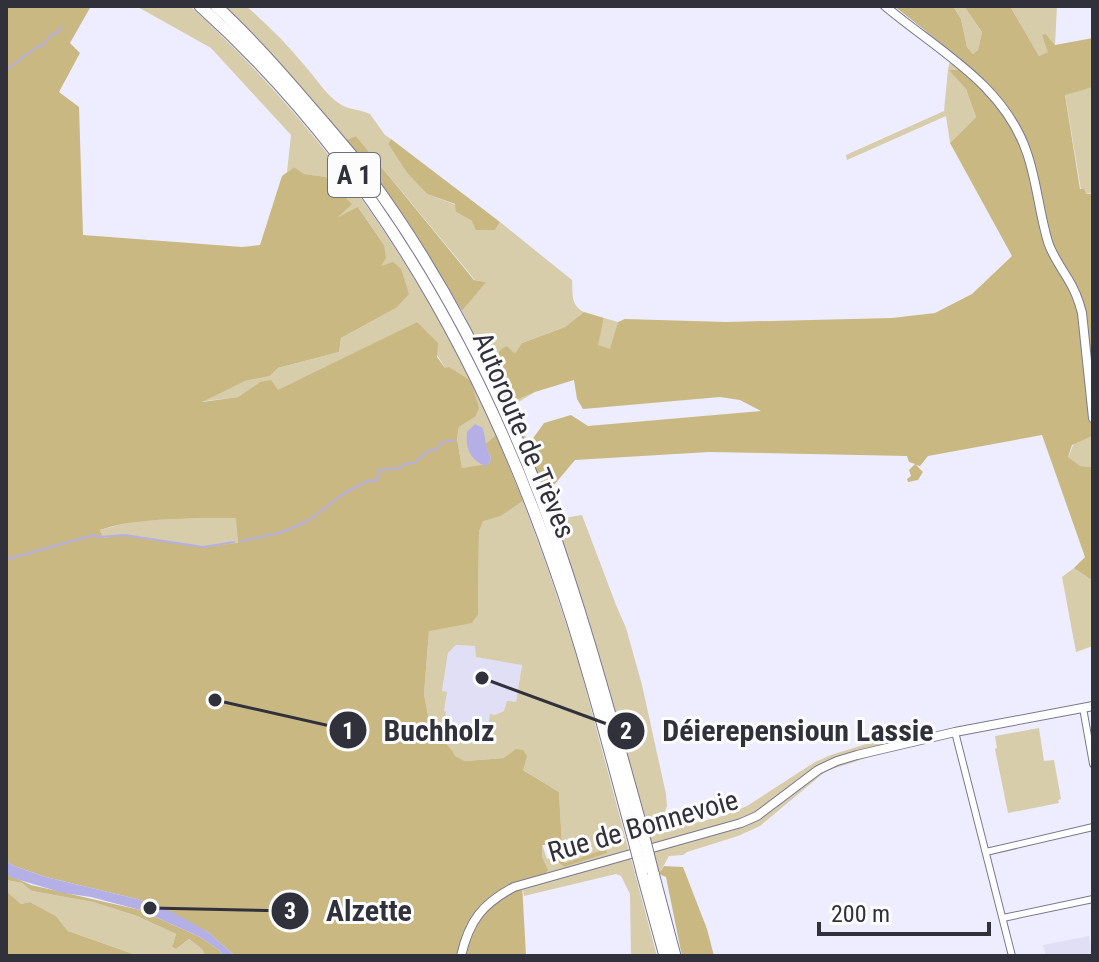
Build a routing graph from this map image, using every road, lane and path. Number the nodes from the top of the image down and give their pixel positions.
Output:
1 (200, 6) edge
2 (216, 6) edge
3 (885, 6) edge
4 (478, 367) junction
5 (1093, 418) edge
6 (1088, 707) edge
7 (955, 732) junction
8 (1093, 764) edge
9 (1093, 827) edge
10 (986, 852) junction
11 (648, 872) junction
12 (1093, 899) edge
13 (1003, 918) junction
14 (461, 956) edge
15 (665, 956) edge
16 (675, 956) edge
17 (1012, 956) edge

1 - 4 highway, Autoroute de Trèves / A 1
2 - 4 highway, Autoroute de Trèves / A 1
3 - 5 main road
4 - 11 highway, Autoroute de Trèves / A 1, bridge
6 - 7 main road, Rue de Bonnevoie
6 - 8 street
7 - 10 street
7 - 14 main road, Rue de Bonnevoie
9 - 10 street
10 - 13 street
11 - 15 highway, Autoroute de Trèves / A 1
11 - 16 highway, Autoroute de Trèves / A 1
12 - 13 street
13 - 17 street

